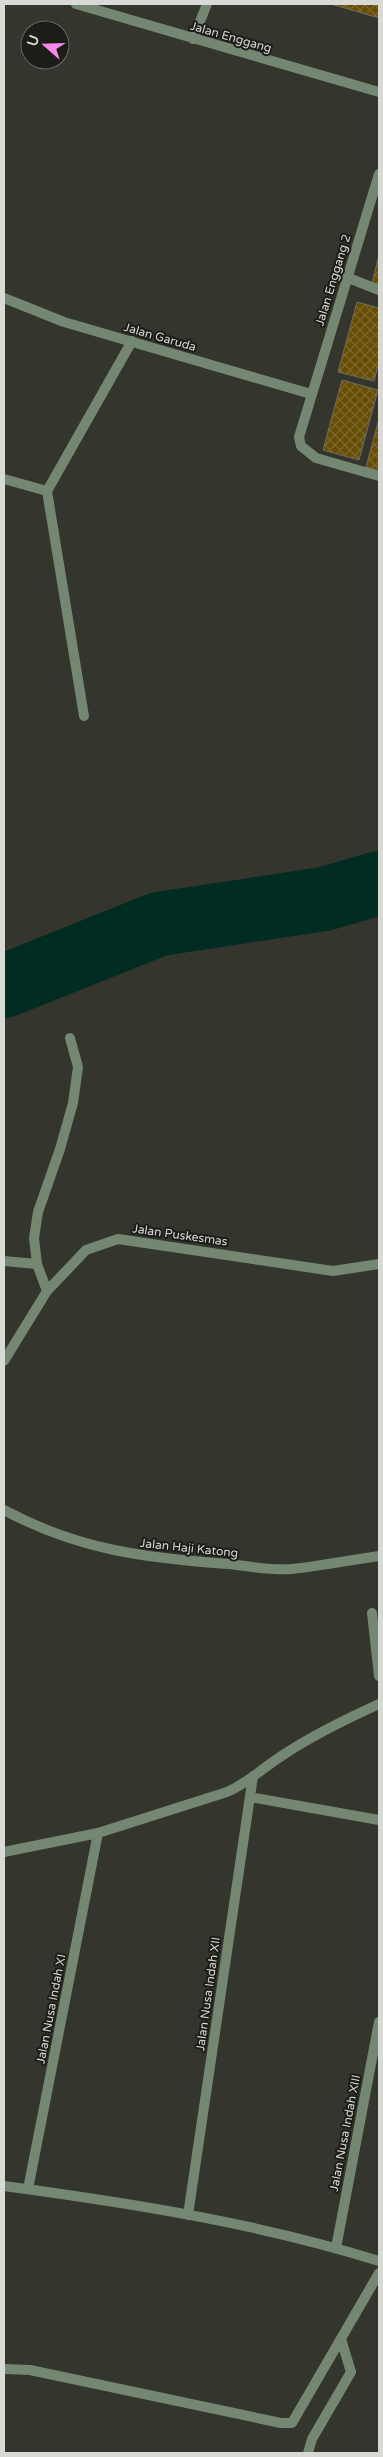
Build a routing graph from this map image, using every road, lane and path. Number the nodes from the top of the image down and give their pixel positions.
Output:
1 (76, 4) edge
2 (207, 4) edge
3 (193, 39) junction
4 (379, 92) edge
5 (379, 174) edge
6 (346, 277) junction
7 (379, 290) edge
8 (4, 298) edge
9 (132, 342) junction
10 (311, 394) junction
11 (379, 476) edge
12 (4, 479) edge
13 (47, 491) junction
14 (84, 716) dead end
15 (70, 1038) dead end
16 (4, 1261) edge
17 (37, 1264) junction
18 (379, 1264) edge
19 (47, 1291) junction
20 (4, 1361) edge
21 (4, 1510) edge
22 (379, 1556) edge
23 (372, 1613) dead end
24 (379, 1676) edge
25 (379, 1704) edge
26 (254, 1776) junction
27 (250, 1797) junction
28 (379, 1820) edge
29 (98, 1834) junction
30 (4, 1852) edge
31 (379, 2022) edge
32 (4, 2186) edge
33 (28, 2189) junction
34 (188, 2215) junction
35 (336, 2248) junction
36 (379, 2261) edge
37 (379, 2273) edge
38 (341, 2339) junction
39 (4, 2368) edge
40 (308, 2453) edge

1 - 3 street, Jalan Enggang
2 - 3 street
3 - 4 street, Jalan Enggang
5 - 6 street, Jalan Enggang 2
6 - 7 street
6 - 10 street, Jalan Enggang 2
8 - 9 street, Jalan Garuda
9 - 10 street, Jalan Garuda
9 - 13 street
10 - 11 street, Jalan Enggang 2
12 - 13 street
13 - 14 street
15 - 17 street
16 - 17 street
17 - 19 street
18 - 19 street, Jalan Puskesmas
19 - 20 street, Jalan Puskesmas
21 - 22 street, Jalan Haji Katong
23 - 24 street
25 - 26 street
26 - 27 street, Jalan Nusa Indah XII
26 - 29 street
27 - 28 street
27 - 34 street, Jalan Nusa Indah XII
29 - 30 street
29 - 33 street, Jalan Nusa Indah XI
31 - 35 street, Jalan Nusa Indah XIII
32 - 33 street
33 - 34 street
34 - 35 street
35 - 36 street
37 - 38 street
38 - 39 street
38 - 40 street

